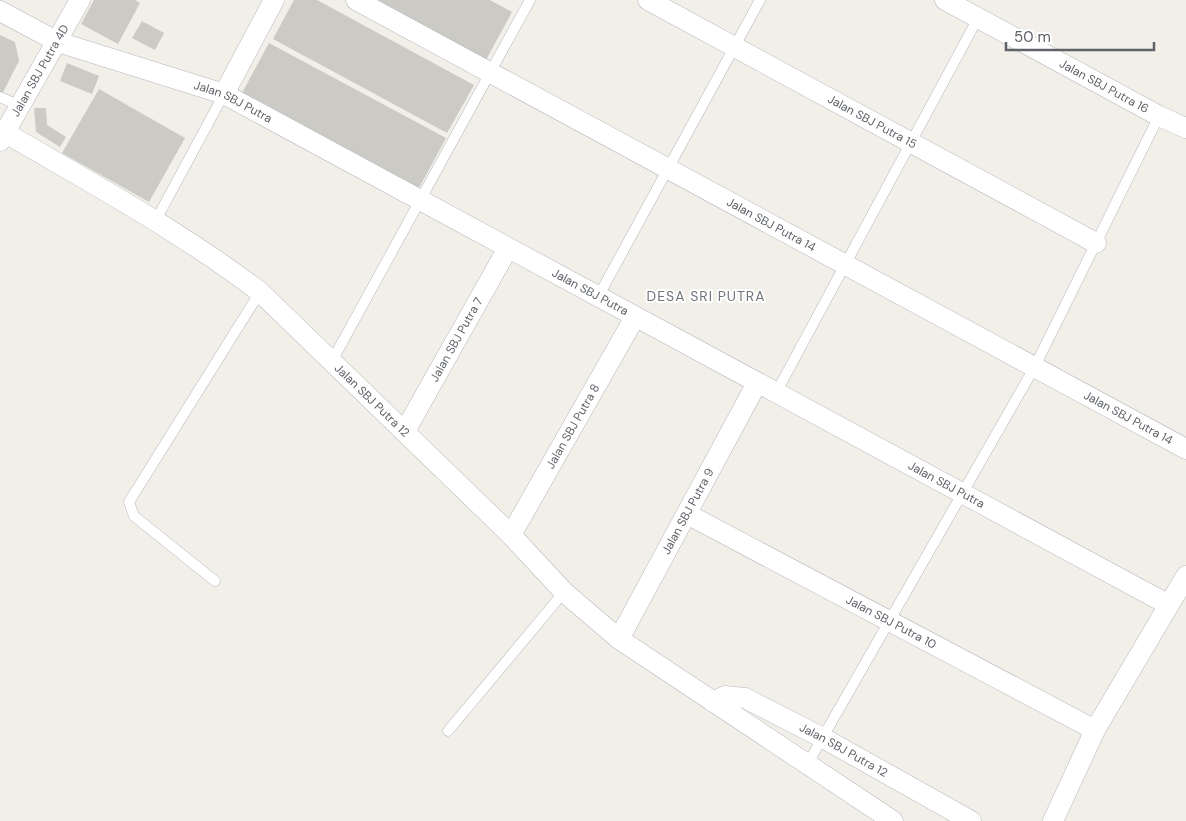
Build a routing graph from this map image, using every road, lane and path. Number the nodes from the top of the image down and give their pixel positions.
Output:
1 (80, 0) edge
2 (274, 0) edge
3 (356, 0) edge
4 (530, 0) edge
5 (648, 0) edge
6 (760, 0) edge
7 (946, 0) edge
8 (0, 11) edge
9 (978, 18) junction
10 (58, 42) junction
11 (735, 47) junction
12 (490, 73) junction
13 (224, 94) junction
14 (0, 98) edge
15 (20, 106) junction
16 (1159, 116) junction
17 (1186, 128) edge
18 (2, 137) edge
19 (911, 143) junction
20 (668, 169) junction
21 (420, 200) junction
22 (156, 220) junction
23 (1096, 243) junction
24 (508, 248) junction
25 (845, 266) junction
26 (260, 292) junction
27 (598, 297) junction
28 (635, 317) junction
29 (332, 361) junction
30 (1034, 368) junction
31 (757, 383) junction
32 (776, 393) junction
33 (404, 431) junction
34 (1186, 449) edge
35 (962, 494) junction
36 (687, 514) junction
37 (511, 535) junction
38 (1186, 576) edge
39 (215, 581) dead end
40 (564, 592) junction
41 (1169, 605) junction
42 (890, 621) junction
43 (618, 640) junction
44 (713, 702) junction
45 (1095, 730) junction
46 (448, 731) dead end
47 (823, 738) junction
48 (808, 766) junction
49 (893, 821) edge
50 (971, 821) edge
51 (1053, 821) edge

1 - 10 street, Jalan SBJ Putra 4D
2 - 13 street
3 - 12 street, Jalan SBJ Putra 14
4 - 12 lane
5 - 11 street, Jalan SBJ Putra 15
6 - 11 lane
7 - 9 street, Jalan SBJ Putra 16
8 - 10 street, Jalan SBJ Putra
9 - 16 street, Jalan SBJ Putra 16
9 - 19 lane
10 - 13 street, Jalan SBJ Putra
10 - 15 street, Jalan SBJ Putra 4D
11 - 19 street, Jalan SBJ Putra 15
11 - 20 lane
12 - 20 street, Jalan SBJ Putra 14
12 - 21 lane
13 - 21 street, Jalan SBJ Putra
13 - 22 lane
14 - 15 lane
15 - 18 street, Jalan SBJ Putra 4D
16 - 17 street, Jalan SBJ Putra 16
16 - 23 lane
18 - 22 street, Jalan SBJ Putra 12
19 - 23 street, Jalan SBJ Putra 15
19 - 25 lane
20 - 25 street, Jalan SBJ Putra 14
20 - 27 lane
21 - 24 street, Jalan SBJ Putra
21 - 29 lane
22 - 26 street, Jalan SBJ Putra 12
23 - 30 lane
24 - 27 street, Jalan SBJ Putra
24 - 33 street, Jalan SBJ Putra 7
25 - 30 street, Jalan SBJ Putra 14
25 - 32 lane
26 - 29 street, Jalan SBJ Putra 12
26 - 39 lane
27 - 28 street, Jalan SBJ Putra
28 - 31 street, Jalan SBJ Putra
28 - 37 street, Jalan SBJ Putra 8
29 - 33 street, Jalan SBJ Putra 12
30 - 34 street, Jalan SBJ Putra 14
30 - 35 lane
31 - 32 street, Jalan SBJ Putra
31 - 36 street, Jalan SBJ Putra 9
32 - 35 street, Jalan SBJ Putra
33 - 37 street, Jalan SBJ Putra 12
35 - 41 street, Jalan SBJ Putra
35 - 42 lane
36 - 42 street, Jalan SBJ Putra 10
36 - 43 street, Jalan SBJ Putra 9
37 - 40 street, Jalan SBJ Putra 12
38 - 41 street
40 - 43 street, Jalan SBJ Putra 12
40 - 46 lane
41 - 45 street
42 - 45 street, Jalan SBJ Putra 10
42 - 47 lane
43 - 44 street, Jalan SBJ Putra 12
44 - 47 street, Jalan SBJ Putra 12
44 - 48 street, Jalan SBJ Putra 12
45 - 51 street
47 - 48 lane
47 - 50 street, Jalan SBJ Putra 12
48 - 49 street, Jalan SBJ Putra 12

